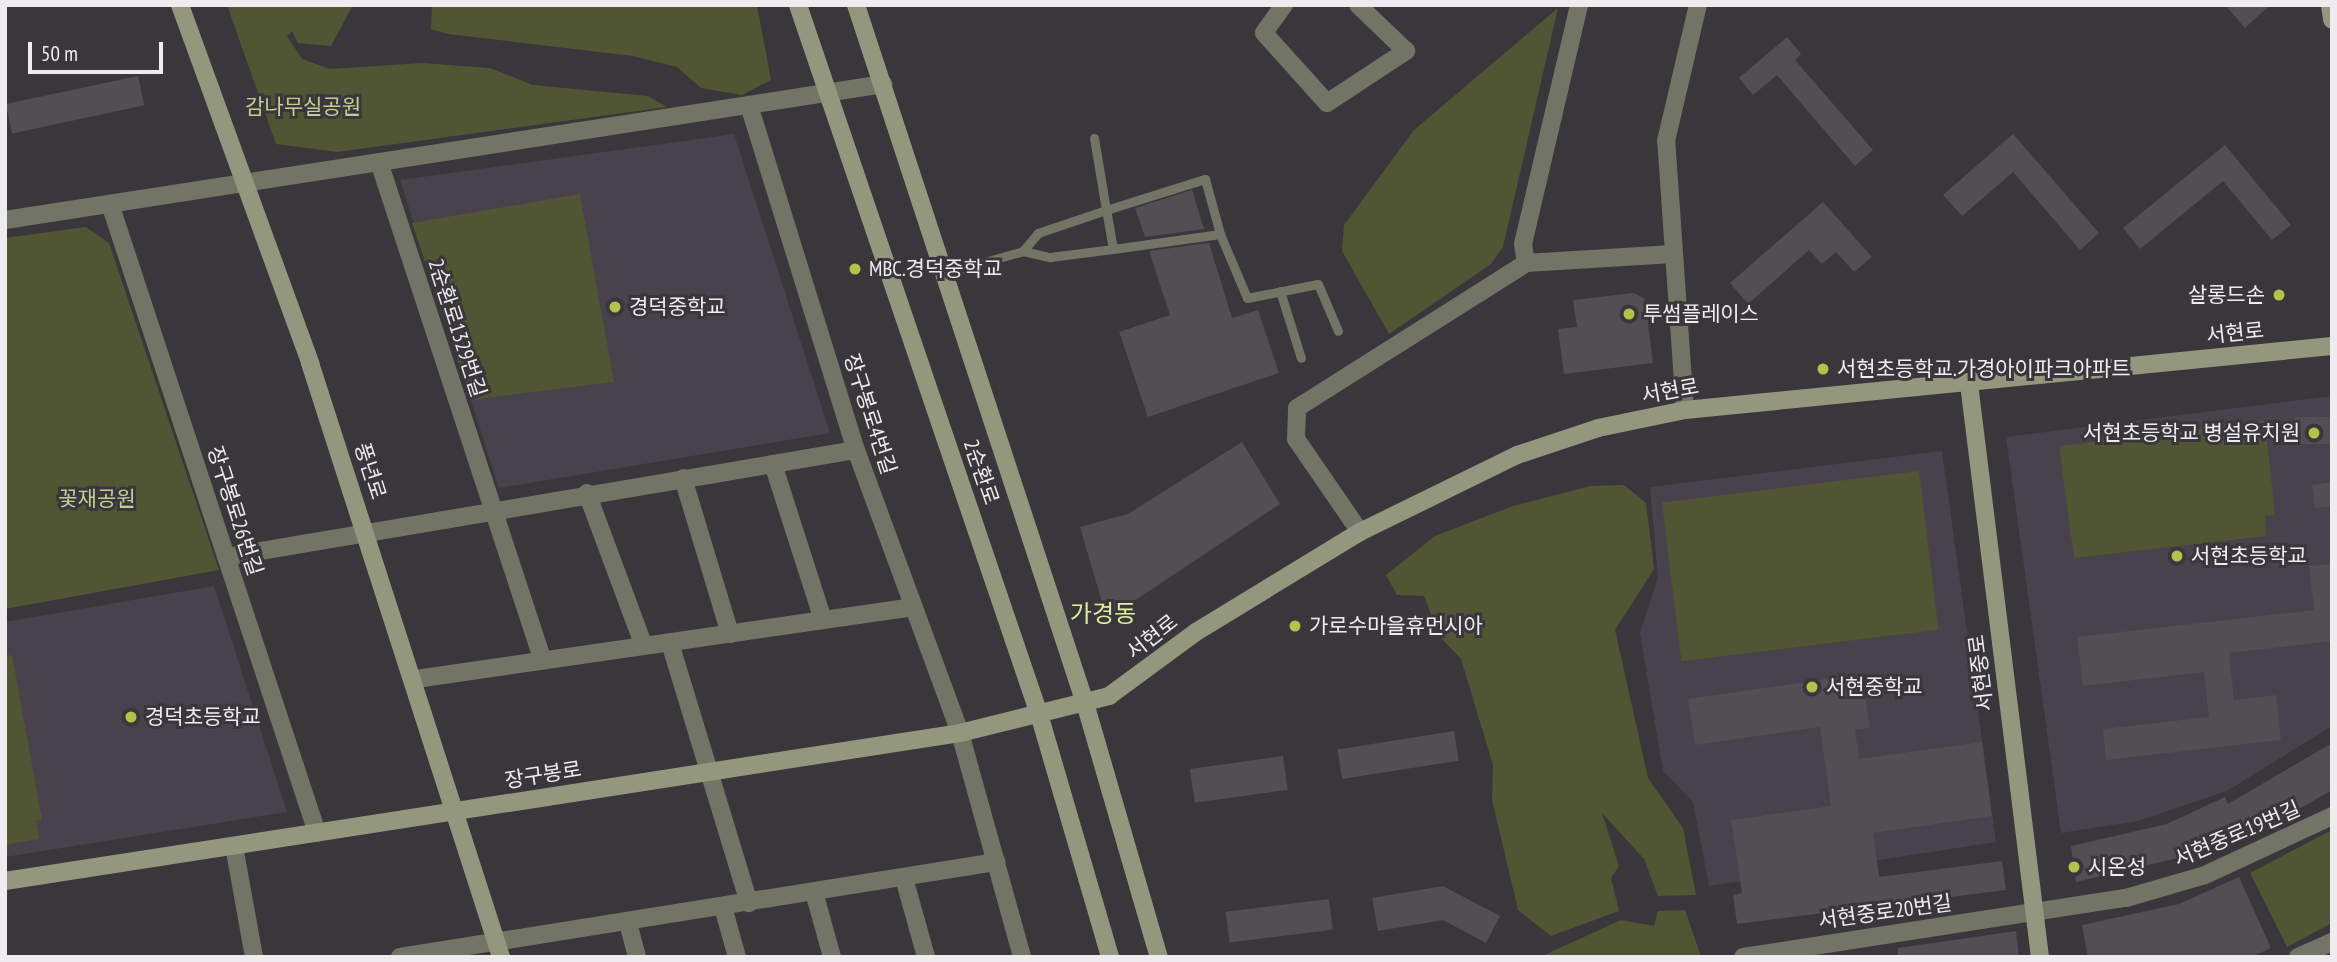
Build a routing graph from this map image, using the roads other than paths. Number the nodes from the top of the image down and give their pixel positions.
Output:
1 (180, 5) edge
2 (798, 5) edge
3 (856, 5) edge
4 (1284, 5) edge
5 (1358, 5) edge
6 (1579, 5) edge
7 (1698, 5) edge
8 (2330, 5) edge
9 (2332, 20) edge
10 (884, 84) junction
11 (828, 93) junction
12 (749, 105) junction
13 (1094, 138) dead end
14 (379, 162) junction
15 (247, 182) junction
16 (110, 204) junction
17 (1106, 210) junction
18 (5, 220) edge
19 (1220, 234) junction
20 (1113, 249) junction
21 (1023, 251) junction
22 (1673, 254) junction
23 (1525, 263) junction
24 (946, 273) junction
25 (1280, 291) junction
26 (1338, 331) dead end
27 (2332, 346) edge
28 (1301, 358) dead end
29 (1969, 384) junction
30 (1685, 410) junction
31 (856, 450) junction
32 (773, 464) junction
33 (684, 478) junction
34 (587, 493) junction
35 (492, 508) junction
36 (365, 529) junction
37 (1360, 532) junction
38 (226, 557) junction
39 (914, 607) junction
40 (823, 620) junction
41 (730, 634) junction
42 (670, 643) junction
43 (645, 646) junction
44 (543, 661) junction
45 (416, 679) junction
46 (1085, 702) junction
47 (1039, 714) junction
48 (960, 733) junction
49 (713, 771) junction
50 (458, 811) junction
51 (2332, 816) edge
52 (317, 833) junction
53 (234, 846) junction
54 (996, 862) junction
55 (904, 877) junction
56 (5, 881) edge
57 (814, 892) junction
58 (749, 903) junction
59 (723, 907) junction
60 (2034, 914) junction
61 (628, 923) junction
62 (2332, 942) edge
63 (499, 949) edge
64 (1022, 954) edge
65 (254, 957) edge
66 (400, 957) edge
67 (637, 957) edge
68 (737, 957) edge
69 (832, 957) edge
70 (926, 957) edge
71 (1110, 957) edge
72 (1158, 957) edge
73 (1743, 957) edge
74 (2040, 957) edge
75 (2298, 957) edge

1 - 15 street, 풍년로
2 - 11 street, 2순환로
3 - 10 street, 2순환로
4 - 5 street
6 - 23 street
7 - 22 street
8 - 9 street
10 - 11 street
10 - 24 street, 2순환로
11 - 12 street
11 - 47 street, 2순환로
12 - 14 street
12 - 31 street, 장구봉로4번길
13 - 17 lane
14 - 15 street
14 - 35 street, 2순환로1329번길
15 - 16 street
15 - 36 street, 풍년로
16 - 18 street
16 - 38 street, 장구봉로26번길
17 - 19 lane
17 - 20 lane
17 - 21 lane
19 - 20 lane
19 - 25 lane
20 - 21 lane
21 - 24 lane
22 - 23 street
22 - 30 street
23 - 37 street
24 - 46 street, 2순환로
25 - 26 lane
25 - 28 lane
27 - 29 street, 서현로
29 - 30 street, 서현로
29 - 60 street, 서현중로
30 - 37 street, 서현로
31 - 32 street
31 - 39 street, 장구봉로4번길
32 - 33 street
32 - 40 street
33 - 34 street
33 - 41 street
34 - 35 street
34 - 43 street
35 - 36 street
35 - 44 street, 2순환로1329번길
36 - 38 street
36 - 45 street, 풍년로
37 - 46 street, 서현로
38 - 52 street, 장구봉로26번길
39 - 40 street
39 - 48 street, 장구봉로4번길
40 - 41 street
41 - 42 street
42 - 43 street
42 - 49 street
43 - 44 street
44 - 45 street
45 - 50 street, 풍년로
46 - 47 street, 장구봉로
46 - 72 street, 2순환로
47 - 48 street, 장구봉로
47 - 71 street, 2순환로
48 - 49 street, 장구봉로
48 - 54 street, 장구봉로4번길
49 - 50 street, 장구봉로
49 - 58 street
50 - 52 street, 장구봉로
50 - 63 street, 풍년로
51 - 60 street, 서현중로19번길
52 - 53 street, 장구봉로
53 - 56 street, 장구봉로
53 - 65 street
54 - 55 street
54 - 64 street, 장구봉로4번길
55 - 57 street
55 - 70 street
57 - 58 street
57 - 69 street
58 - 59 street
59 - 61 street
59 - 68 street
60 - 73 street, 서현중로20번길
60 - 74 street, 서현중로
61 - 63 street
61 - 67 street
62 - 75 street
63 - 66 street

